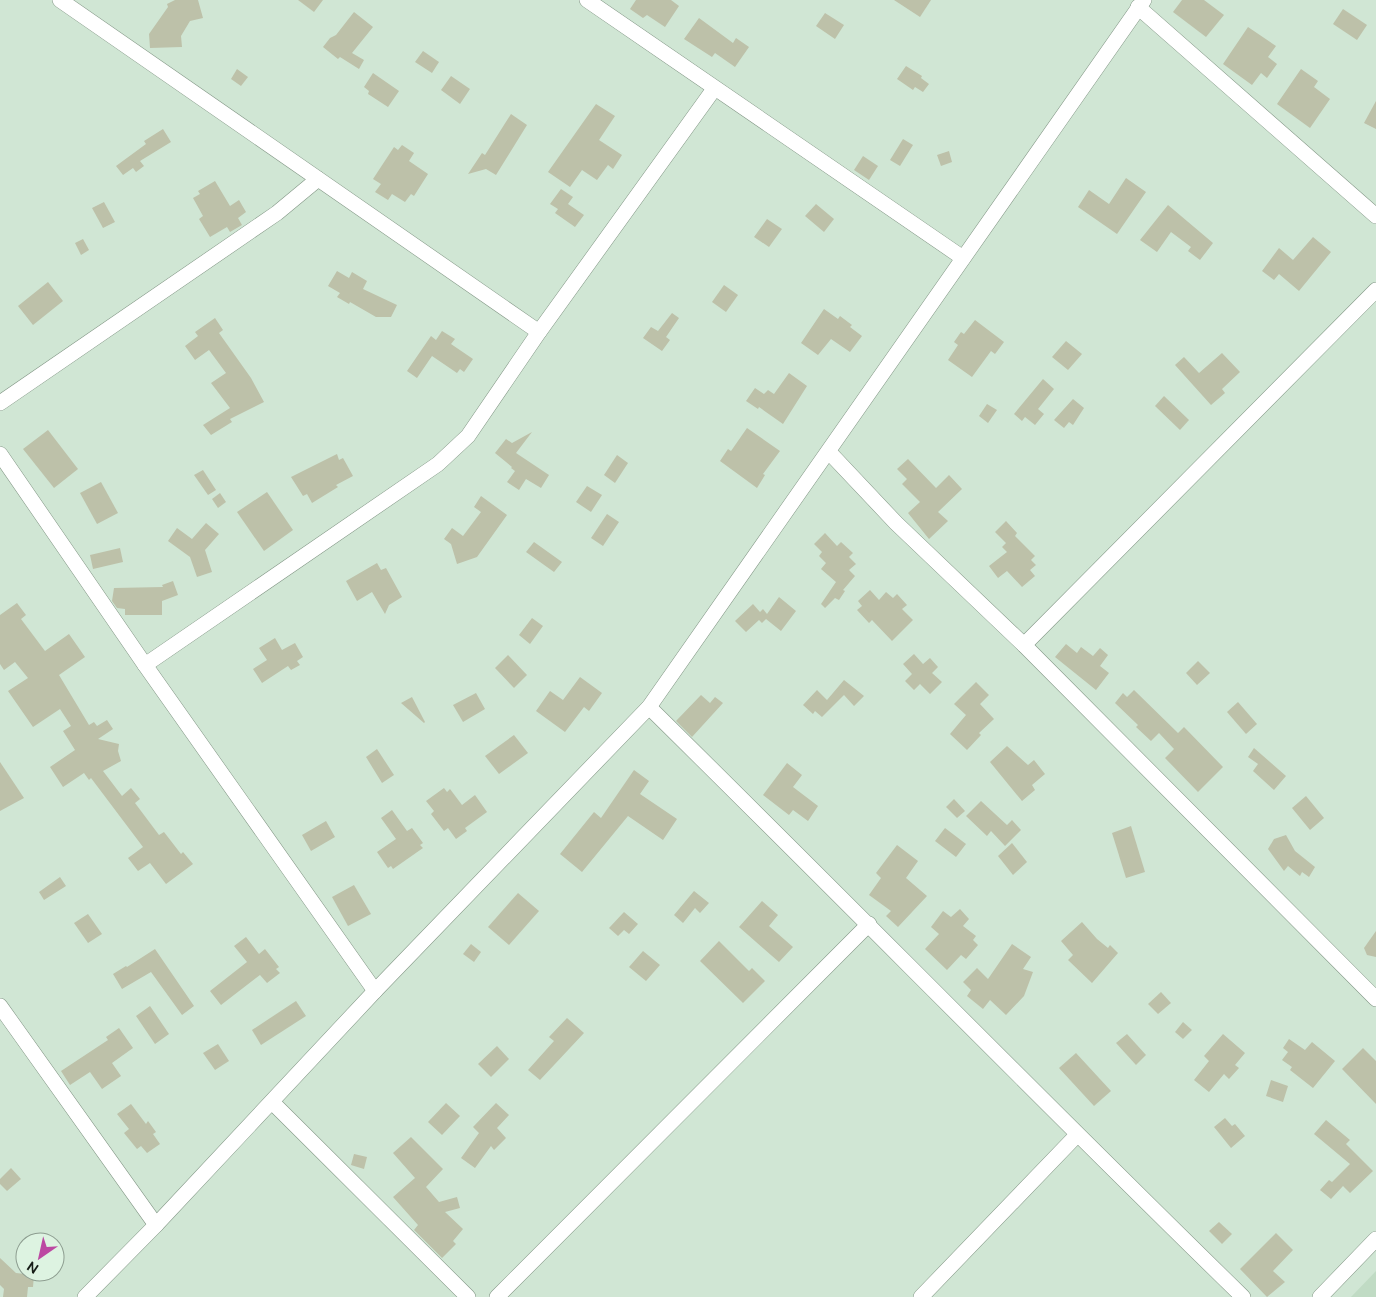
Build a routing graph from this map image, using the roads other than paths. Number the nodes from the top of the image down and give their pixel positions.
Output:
1 (60, 0) edge
2 (587, 0) edge
3 (1141, 4) edge
4 (714, 88) junction
5 (318, 179) junction
6 (1376, 216) edge
7 (963, 258) junction
8 (1376, 290) edge
9 (539, 332) junction
10 (0, 403) edge
11 (829, 452) junction
12 (0, 454) edge
13 (1024, 645) junction
14 (145, 665) junction
15 (649, 707) junction
16 (869, 924) junction
17 (375, 990) junction
18 (1376, 999) edge
19 (0, 1006) edge
20 (272, 1102) junction
21 (1076, 1136) junction
22 (156, 1225) junction
23 (1376, 1239) edge
24 (85, 1297) edge
25 (468, 1297) edge
26 (497, 1297) edge
27 (920, 1297) edge
28 (1243, 1297) edge
29 (1320, 1297) edge

1 - 5 street
2 - 4 street
3 - 6 street
3 - 7 street
4 - 7 street
4 - 9 street
5 - 9 street
5 - 10 street
7 - 11 street
8 - 13 street
9 - 14 street
11 - 13 street
11 - 15 street
12 - 14 street
13 - 18 street
14 - 17 street
15 - 16 street
15 - 17 street
16 - 21 street
16 - 26 street
17 - 20 street
19 - 22 street
20 - 22 street
20 - 25 street
21 - 27 street
21 - 28 street
22 - 24 street
23 - 29 street

